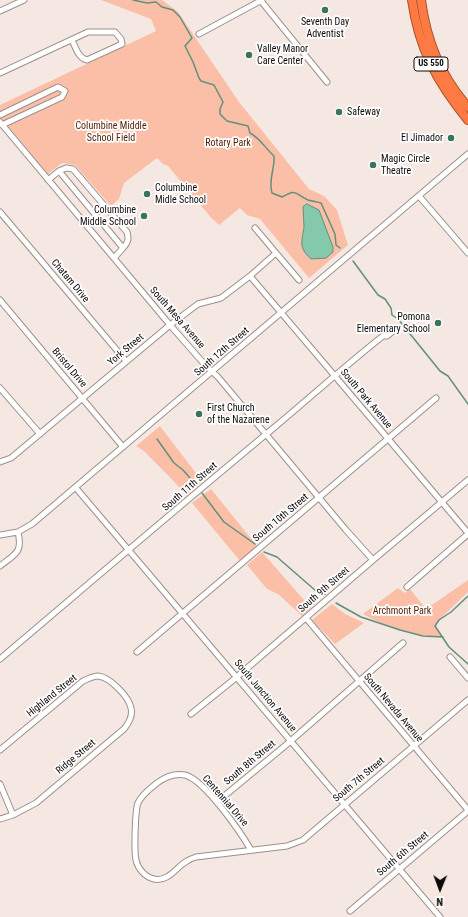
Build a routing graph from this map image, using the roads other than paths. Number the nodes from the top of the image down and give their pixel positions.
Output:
1 (24, 0) edge
2 (261, 0) edge
3 (412, 0) edge
4 (421, 0) edge
5 (0, 11) edge
6 (199, 34) dead end
7 (72, 40) junction
8 (0, 73) edge
9 (327, 82) dead end
10 (468, 107) edge
11 (0, 115) edge
12 (468, 120) edge
13 (1, 124) edge
14 (468, 154) edge
15 (59, 171) junction
16 (48, 180) junction
17 (419, 196) junction
18 (0, 212) edge
19 (255, 228) dead end
20 (123, 248) junction
21 (276, 253) junction
22 (468, 253) edge
23 (114, 258) junction
24 (250, 276) junction
25 (299, 280) dead end
26 (0, 300) edge
27 (281, 312) junction
28 (170, 325) junction
29 (393, 331) dead end
30 (126, 361) junction
31 (212, 371) junction
32 (335, 376) junction
33 (0, 388) edge
34 (82, 398) junction
35 (436, 398) dead end
36 (40, 434) junction
37 (266, 434) junction
38 (388, 439) junction
39 (123, 447) junction
40 (0, 462) edge
41 (468, 480) edge
42 (76, 488) junction
43 (319, 498) junction
44 (442, 502) junction
45 (18, 532) junction
46 (468, 534) edge
47 (0, 535) edge
48 (129, 550) junction
49 (372, 560) junction
50 (0, 566) edge
51 (407, 587) dead end
52 (183, 613) junction
53 (306, 618) junction
54 (403, 643) dead end
55 (137, 652) dead end
56 (450, 657) dead end
57 (0, 659) edge
58 (237, 678) junction
59 (468, 678) edge
60 (359, 682) junction
61 (119, 690) joint
62 (468, 700) edge
63 (191, 714) dead end
64 (290, 741) junction
65 (413, 745) junction
66 (0, 750) edge
67 (0, 784) edge
68 (216, 802) junction
69 (344, 804) junction
70 (468, 810) edge
71 (13, 815) junction
72 (0, 819) edge
73 (251, 850) junction
74 (399, 869) junction
75 (350, 912) dead end
76 (440, 917) edge

1 - 5 street
2 - 6 street
2 - 9 street
3 - 12 highway, US 550
4 - 10 highway, US 550
7 - 7 street
7 - 8 street
11 - 13 street
13 - 16 street, South Mesa Avenue
14 - 17 street, South 12th Street
15 - 16 street
15 - 20 street
15 - 20 street
16 - 23 street, South Mesa Avenue
17 - 22 street
17 - 27 street, South 12th Street
18 - 30 street, Chatam Drive
19 - 21 street
20 - 23 street
21 - 24 street, York Street
21 - 25 street
23 - 28 street, South Mesa Avenue
24 - 27 street, South Park Avenue
24 - 28 street, York Street
26 - 34 street, Bristol Drive
27 - 31 street, South 12th Street
27 - 32 street, South Park Avenue
28 - 30 street, York Street
28 - 31 street, South Mesa Avenue
29 - 32 street, South 11th Street
30 - 34 street, York Street
31 - 37 street, South Mesa Avenue
31 - 39 street, South 12th Street
32 - 37 street, South 11th Street
32 - 38 street, South Park Avenue
33 - 36 street
34 - 36 street, York Street
34 - 39 street, Bristol Drive
35 - 38 street, South 10th Street
36 - 40 street, York Street
37 - 43 street, South Mesa Avenue
37 - 48 street, South 11th Street
38 - 43 street, South 10th Street
38 - 44 street, South Park Avenue
39 - 42 street, South 12th Street
41 - 44 street, South 9th Street
42 - 45 street, South 12th Street
42 - 48 street, South Junction Avenue
43 - 49 street, South Mesa Avenue
43 - 52 street, South 10th Street
44 - 46 street, South Park Avenue
44 - 49 street, South 9th Street
45 - 47 street
45 - 50 street
46 - 51 street
48 - 52 street, South Junction Avenue
48 - 57 street, South 11th Street
49 - 53 street, South 9th Street
52 - 55 street, South 10th Street
52 - 58 street, South Junction Avenue
53 - 58 street, South 9th Street
53 - 60 street, South Nevada Avenue
54 - 60 street, South 8th Street
56 - 59 street
58 - 63 street, South 9th Street
58 - 64 street, South Junction Avenue
60 - 64 street, South 8th Street
60 - 65 street, South Nevada Avenue
61 - 66 street, Highland Street
61 - 71 street, Ridge Street
62 - 65 street, South 7th Street
64 - 68 street, South 8th Street
64 - 69 street, South Junction Avenue
65 - 69 street, South 7th Street
65 - 70 street, South Nevada Avenue
67 - 71 street
68 - 73 street, Centennial Drive
68 - 73 street, Centennial Drive
69 - 73 street, South 7th Street
69 - 74 street, South Junction Avenue
70 - 74 street, South 6th Street
71 - 72 street, Ridge Street
74 - 75 street, South 6th Street
74 - 76 street, South Junction Avenue

